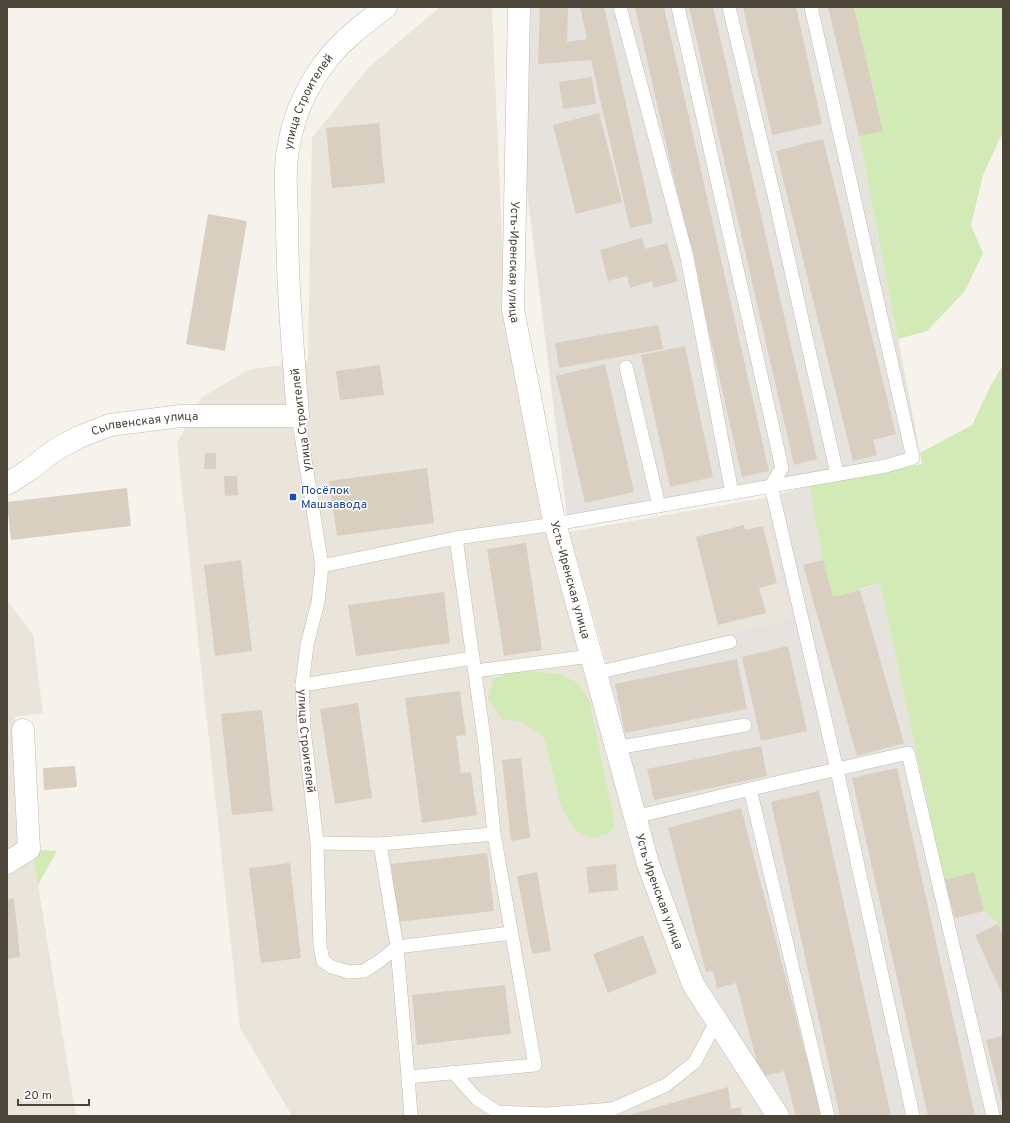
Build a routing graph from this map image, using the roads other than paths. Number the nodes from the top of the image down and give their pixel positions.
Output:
1 (386, 7) edge
2 (519, 7) edge
3 (620, 7) edge
4 (678, 7) edge
5 (729, 7) edge
6 (811, 7) edge
7 (626, 367) dead end
8 (298, 416) junction
9 (837, 474) junction
10 (7, 484) edge
11 (770, 486) junction
12 (732, 493) junction
13 (659, 506) junction
14 (555, 524) junction
15 (456, 538) junction
16 (322, 566) junction
17 (730, 642) dead end
18 (474, 664) junction
19 (593, 664) junction
20 (302, 685) junction
21 (745, 725) dead end
22 (23, 730) dead end
23 (616, 748) junction
24 (837, 770) junction
25 (750, 789) junction
26 (635, 817) junction
27 (494, 834) junction
28 (317, 842) junction
29 (380, 844) junction
30 (7, 863) edge
31 (511, 933) junction
32 (397, 947) junction
33 (717, 1020) junction
34 (453, 1072) junction
35 (408, 1077) junction
36 (411, 1116) edge
37 (778, 1116) edge
38 (828, 1116) edge
39 (913, 1116) edge
40 (993, 1116) edge

1 - 8 street, улица Строителей
2 - 14 street, Усть-Иренская улица
3 - 12 lane
4 - 11 lane
5 - 9 lane
6 - 9 lane
7 - 13 lane
8 - 10 street, Сылвенская улица
8 - 16 lane, улица Строителей
9 - 11 lane
11 - 12 lane
11 - 24 lane
12 - 13 lane
13 - 14 lane
14 - 15 lane
14 - 19 street, Усть-Иренская улица
15 - 16 lane
15 - 18 lane
16 - 20 lane, улица Строителей
17 - 19 lane
18 - 19 lane
18 - 20 lane
18 - 27 lane
19 - 23 street, Усть-Иренская улица
20 - 28 lane, улица Строителей
21 - 23 lane
22 - 30 street
23 - 26 street, Усть-Иренская улица
24 - 25 lane
24 - 39 lane
24 - 40 lane
25 - 26 lane
25 - 38 lane
26 - 33 street, Усть-Иренская улица
27 - 29 lane
27 - 31 lane
28 - 29 lane
28 - 32 lane, улица Строителей
29 - 32 lane
31 - 32 lane
31 - 34 lane
32 - 35 lane
33 - 34 lane
33 - 37 street, Усть-Иренская улица
34 - 35 lane
35 - 36 lane

